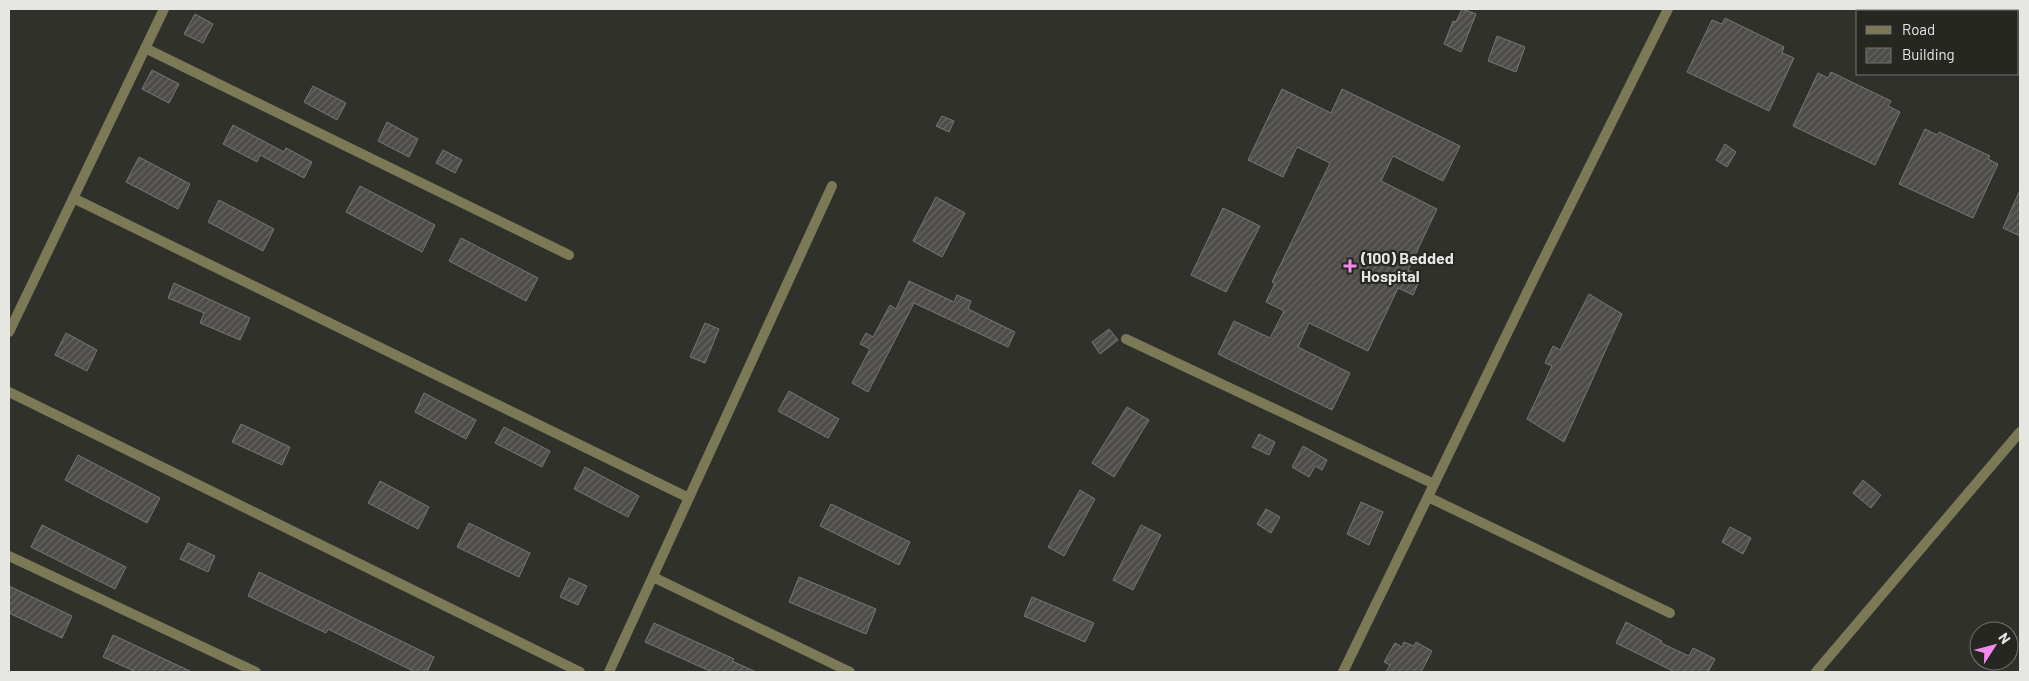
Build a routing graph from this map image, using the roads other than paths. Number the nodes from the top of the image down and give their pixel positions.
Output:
1 (164, 9) edge
2 (1668, 9) edge
3 (145, 48) junction
4 (832, 186) dead end
5 (73, 198) junction
6 (569, 255) dead end
7 (9, 332) edge
8 (1126, 339) dead end
9 (9, 392) edge
10 (2020, 432) edge
11 (1434, 484) junction
12 (1428, 497) junction
13 (689, 498) junction
14 (9, 556) edge
15 (653, 577) junction
16 (1670, 613) dead end
17 (256, 672) edge
18 (580, 672) edge
19 (609, 672) edge
20 (850, 672) edge
21 (1344, 672) edge
22 (1816, 672) edge

1 - 3 street
2 - 11 street
3 - 5 street
3 - 6 street
4 - 13 street
5 - 7 street
5 - 13 street
8 - 11 street
9 - 18 street
10 - 22 street
11 - 12 street
12 - 16 street
12 - 21 street
13 - 15 street
14 - 17 street
15 - 19 street
15 - 20 street

